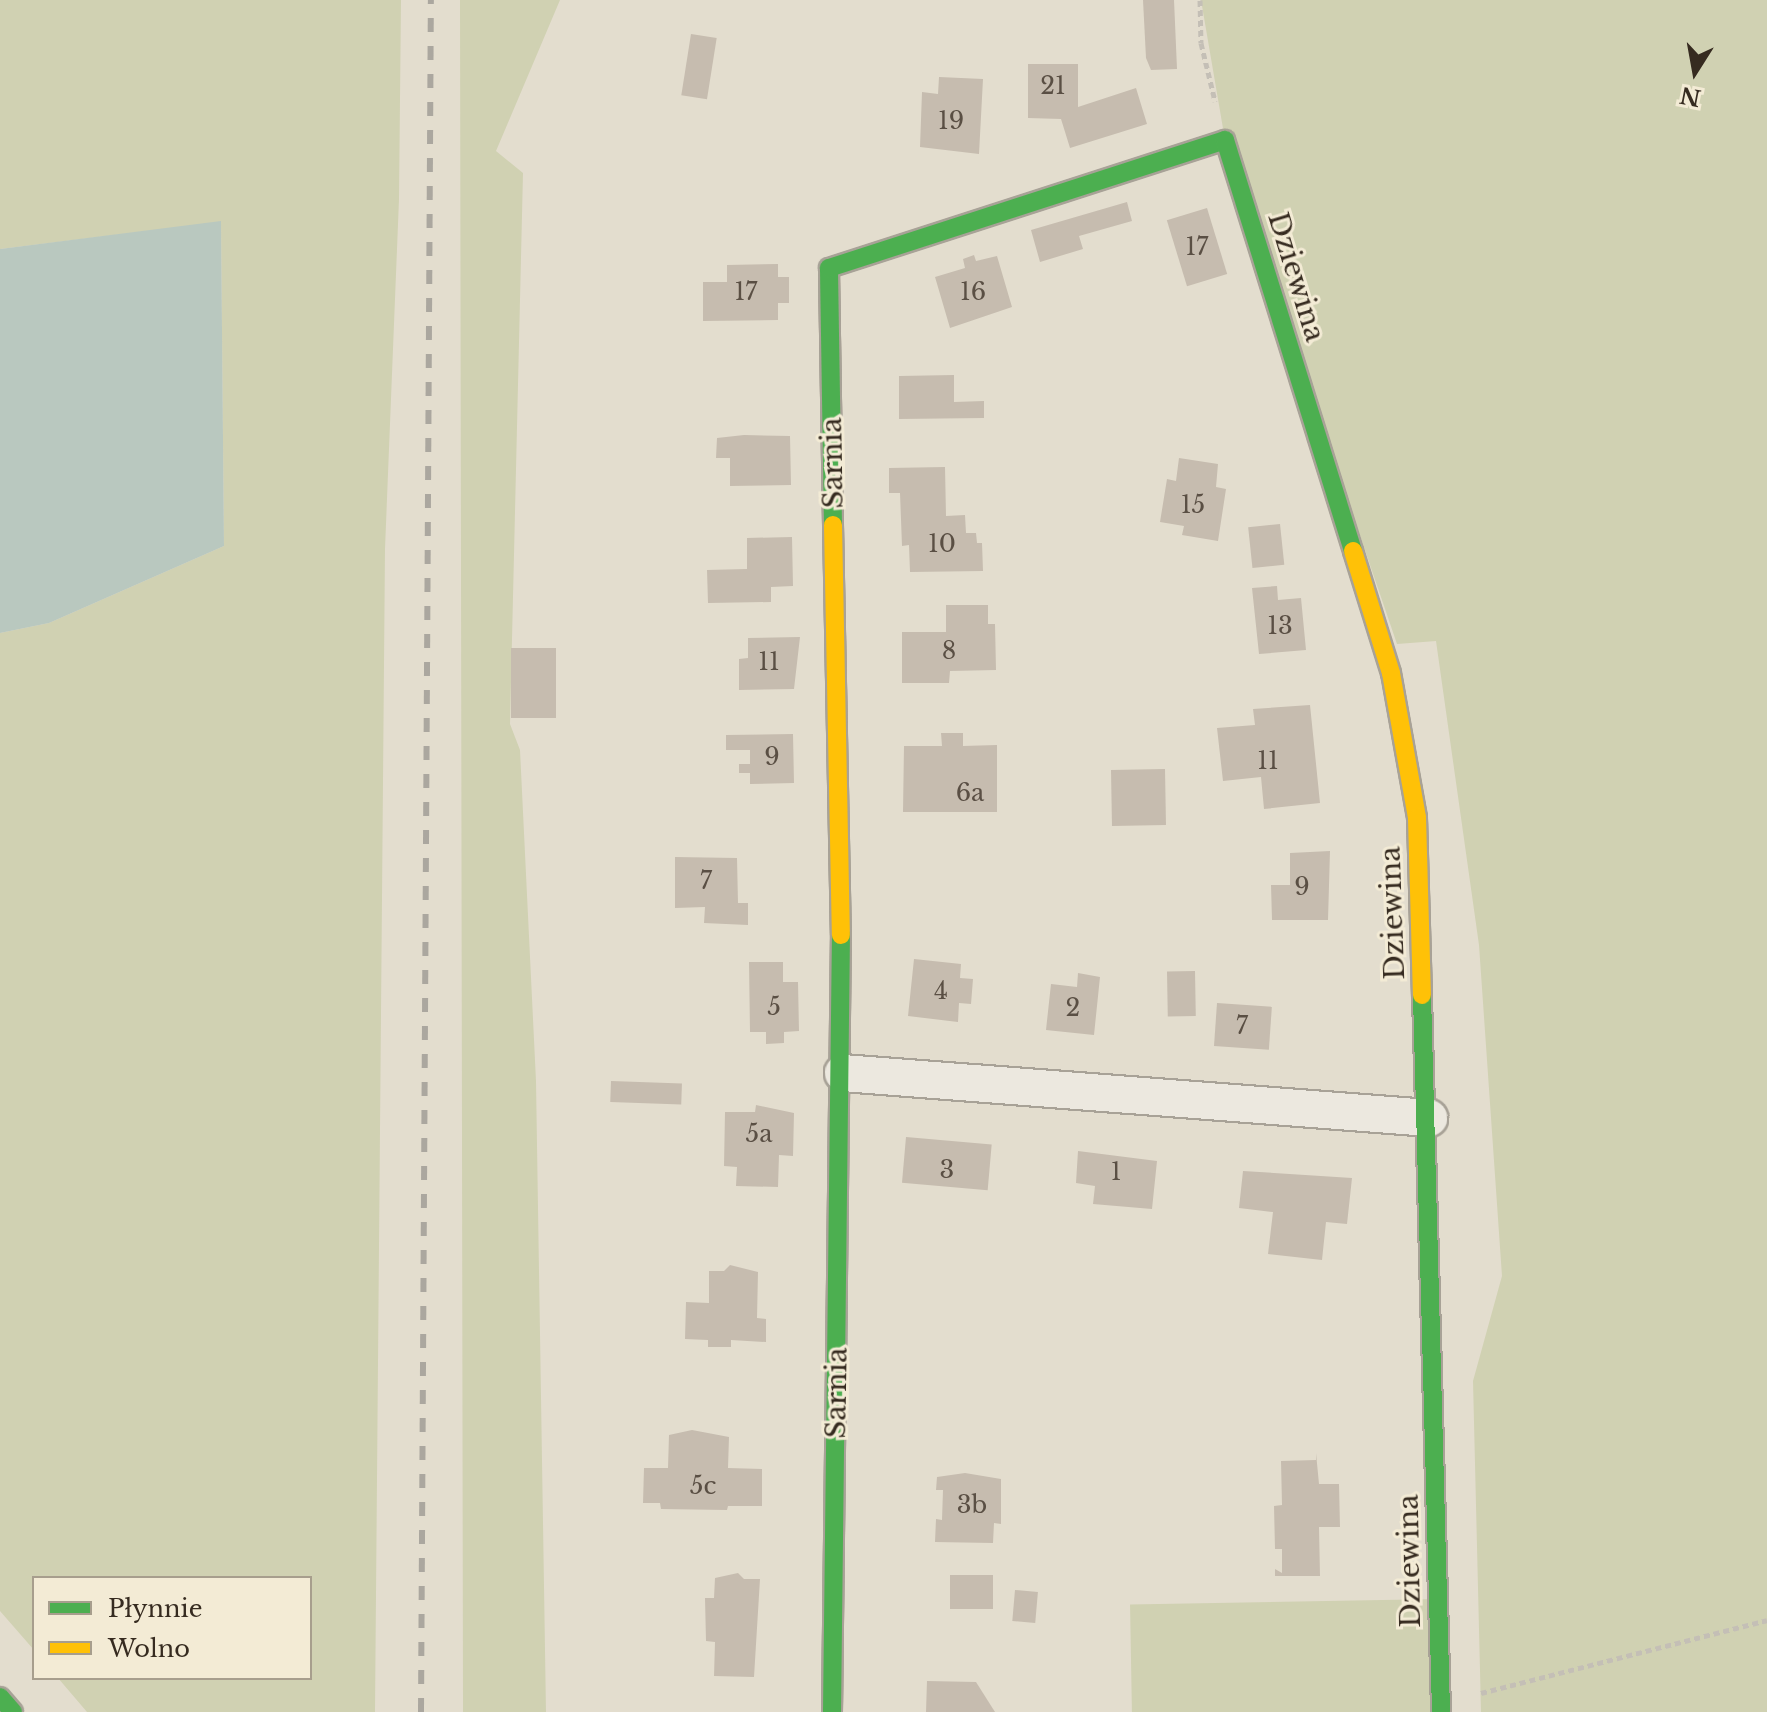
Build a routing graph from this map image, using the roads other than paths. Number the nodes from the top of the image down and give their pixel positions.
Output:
1 (1225, 140) joint
2 (843, 1073) junction
3 (1429, 1118) junction
4 (0, 1697) edge
5 (1441, 1705) edge
6 (13, 1712) edge
7 (832, 1712) edge

1 - 2 street, Sarnia
1 - 3 street, Dziewina
2 - 3 street
2 - 7 street, Sarnia
3 - 5 street, Dziewina
4 - 6 street

